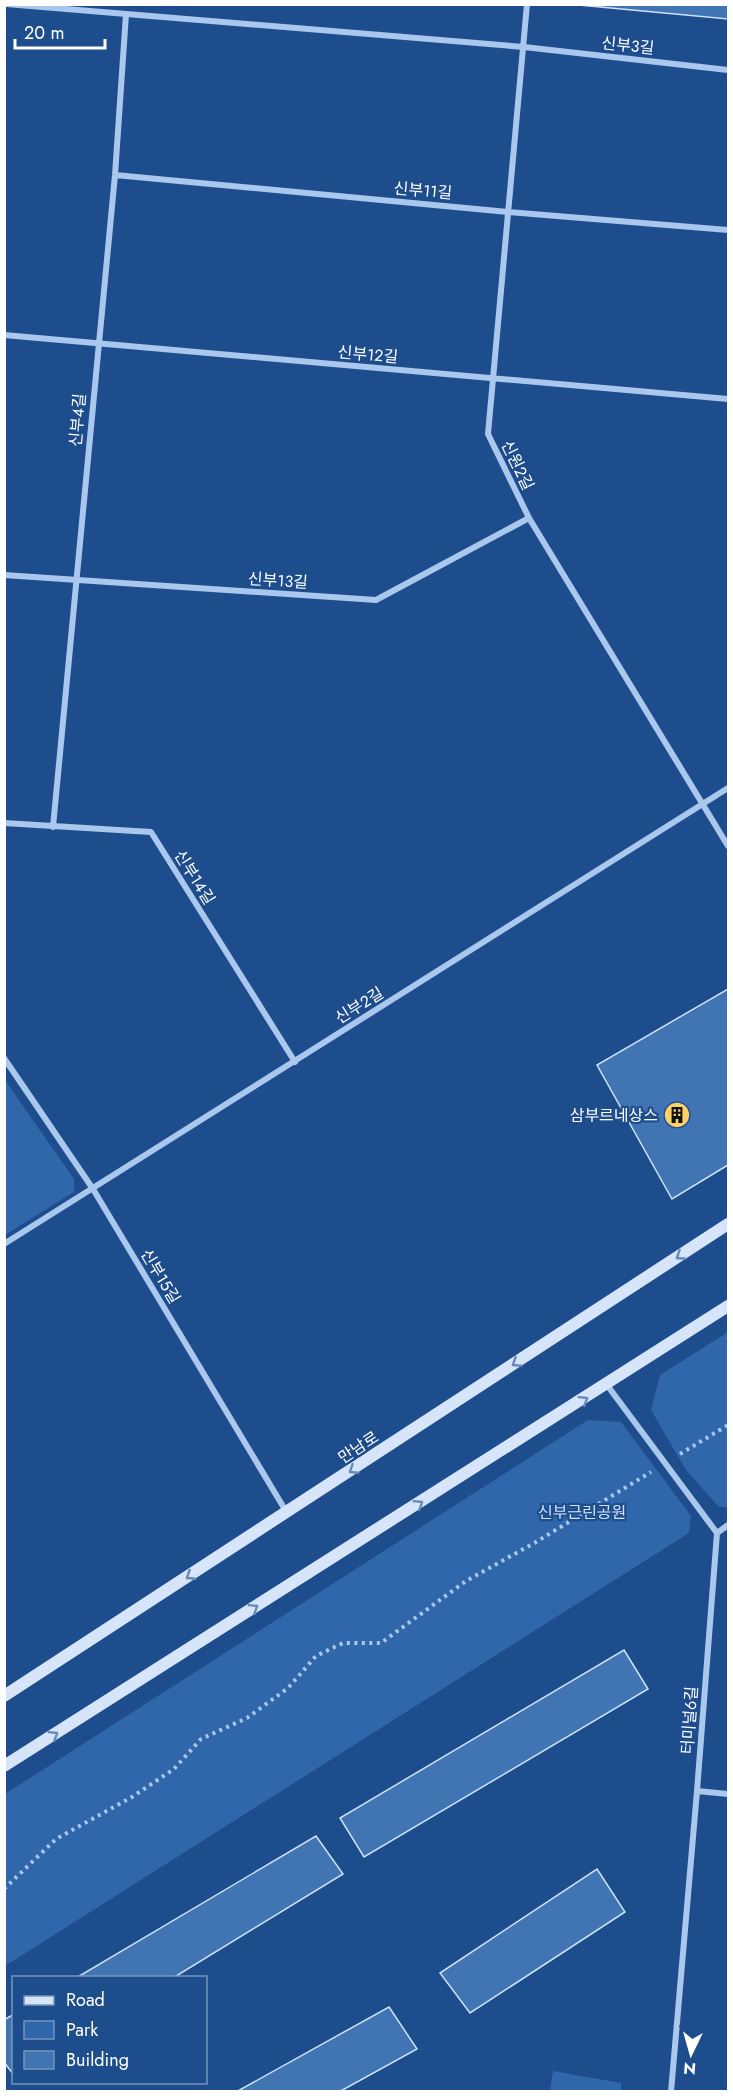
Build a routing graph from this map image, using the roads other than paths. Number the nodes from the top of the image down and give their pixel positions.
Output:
1 (6, 4) edge
2 (527, 4) edge
3 (126, 14) junction
4 (524, 48) junction
5 (729, 70) edge
6 (115, 175) junction
7 (508, 212) junction
8 (729, 230) edge
9 (4, 335) edge
10 (97, 344) junction
11 (492, 378) junction
12 (729, 399) edge
13 (529, 518) junction
14 (4, 575) edge
15 (77, 581) junction
16 (729, 788) edge
17 (703, 804) junction
18 (4, 823) edge
19 (53, 827) junction
20 (729, 846) edge
21 (4, 1058) edge
22 (295, 1062) junction
23 (93, 1189) junction
24 (729, 1224) edge
25 (4, 1244) edge
26 (729, 1306) edge
27 (606, 1385) junction
28 (287, 1513) junction
29 (729, 1525) edge
30 (717, 1533) junction
31 (4, 1696) edge
32 (4, 1766) edge
33 (697, 1791) junction
34 (729, 1794) edge
35 (670, 2091) edge

1 - 3 street, 신부3길
2 - 4 street, 신원2길
3 - 4 street, 신부3길
3 - 6 street, 신부4길
4 - 5 street, 신부3길
4 - 7 street, 신원2길
6 - 7 street, 신부11길
6 - 10 street, 신부4길
7 - 8 street, 신부11길
7 - 11 street, 신원2길
9 - 10 street, 신부12길
10 - 11 street, 신부12길
10 - 15 street, 신부4길
11 - 12 street, 신부12길
11 - 13 street, 신원2길
13 - 15 street, 신부13길
13 - 17 street, 신원2길
14 - 15 street, 신부13길
15 - 19 street, 신부4길
16 - 17 street, 신부2길
17 - 20 street, 신원2길
17 - 22 street, 신부2길
18 - 19 street, 신부14길
19 - 22 street, 신부14길
21 - 23 street, 신부15길
22 - 23 street, 신부2길
23 - 25 street, 신부2길
23 - 28 street, 신부15길
24 -> 28 main road, 만남로
26 - 27 main road
27 - 30 street
32 -> 27 main road
28 -> 31 main road, 만남로
29 - 30 street
30 - 33 street, 터미널6길
33 - 34 street
33 - 35 street, 터미널6길

